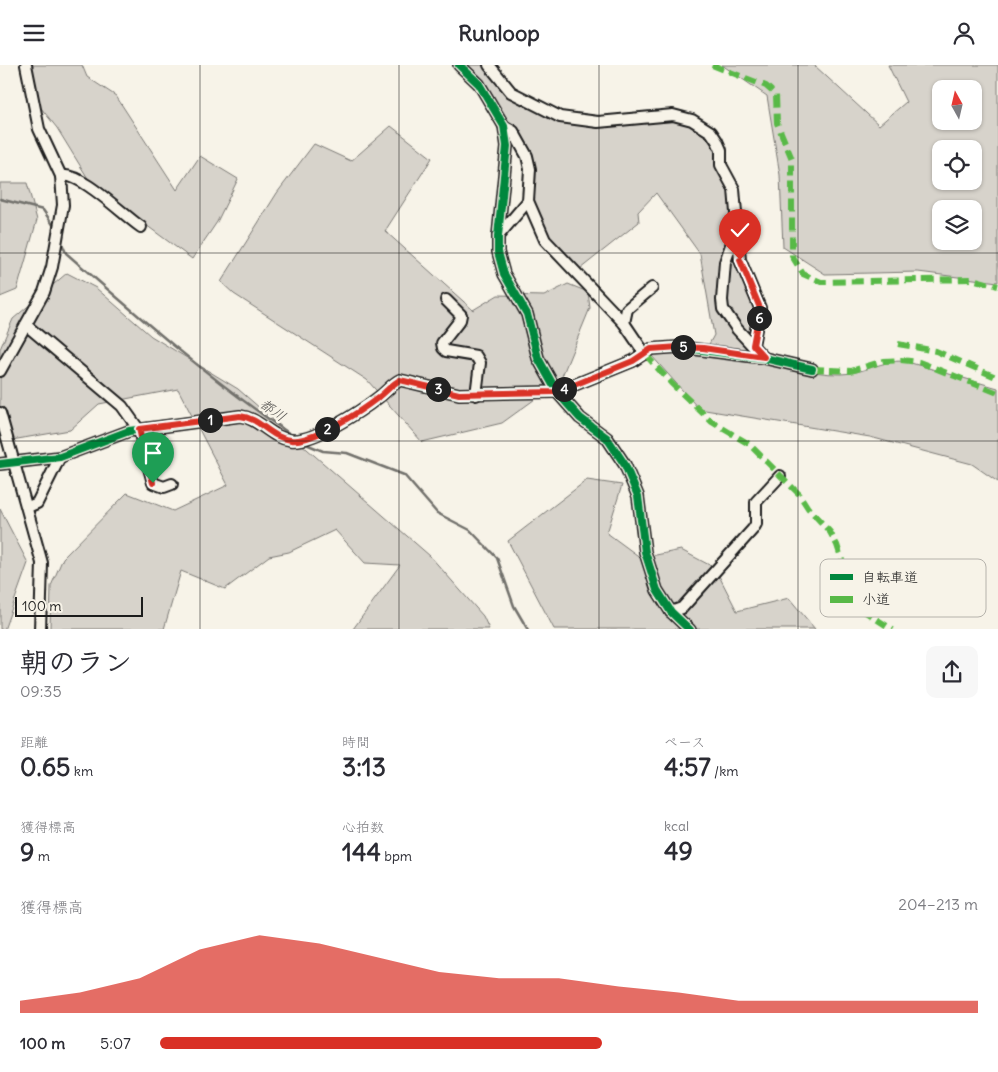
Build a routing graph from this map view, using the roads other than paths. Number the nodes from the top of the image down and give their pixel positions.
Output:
1 (26, 65) edge
2 (459, 65) edge
3 (489, 65) edge
4 (504, 126) junction
5 (61, 176) junction
6 (528, 201) junction
7 (141, 227) dead end
8 (737, 227) junction
9 (498, 236) junction
10 (652, 288) dead end
11 (446, 300) dead end
12 (624, 323) junction
13 (26, 325) junction
14 (753, 345) junction
15 (645, 353) junction
16 (764, 357) junction
17 (812, 369) dead end
18 (0, 371) edge
19 (557, 392) junction
20 (476, 395) junction
21 (0, 413) edge
22 (139, 429) junction
23 (60, 457) junction
24 (0, 464) edge
25 (15, 464) junction
26 (780, 476) dead end
27 (172, 484) dead end
28 (28, 507) junction
29 (671, 612) junction
30 (40, 629) edge
31 (690, 629) edge

1 - 5 street
2 - 4 street
3 - 8 street
4 - 6 street
4 - 9 street
5 - 7 street
5 - 13 street
6 - 9 street
6 - 12 street
8 - 14 street
8 - 14 street
9 - 19 street
10 - 12 street
11 - 20 street
12 - 15 street
13 - 18 street
13 - 22 street
14 - 16 street
15 - 16 street
15 - 19 street
16 - 17 street
19 - 20 street
19 - 29 street
20 - 22 street
21 - 25 street
22 - 23 street
22 - 27 street
23 - 25 street
23 - 28 street
24 - 25 street
25 - 28 street
26 - 29 street
28 - 30 street
29 - 31 street

